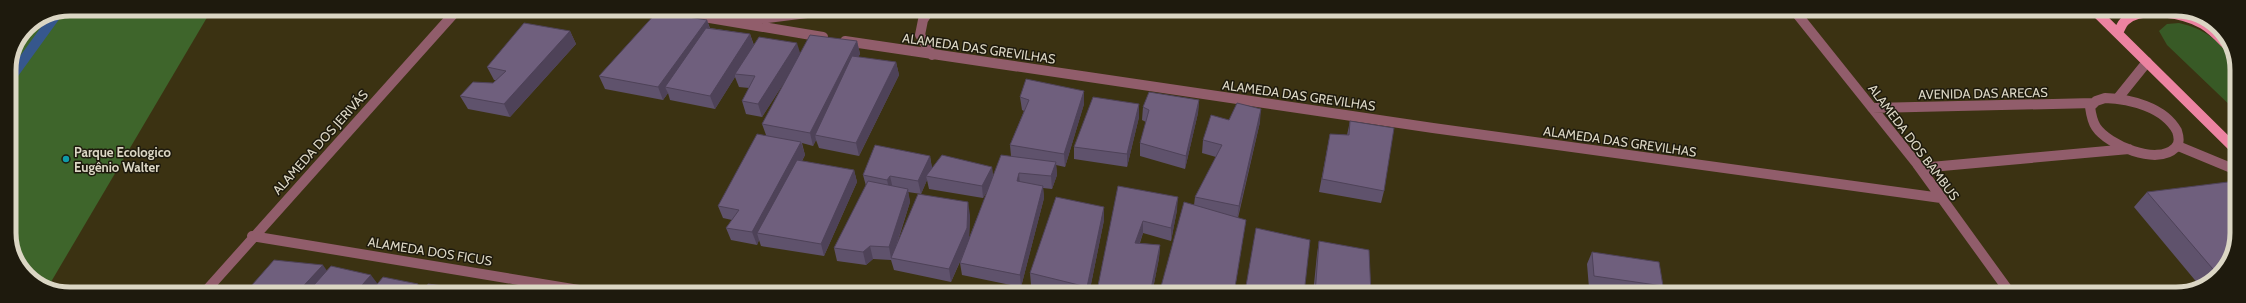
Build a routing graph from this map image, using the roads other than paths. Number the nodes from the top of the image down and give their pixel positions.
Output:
1 (452, 16) edge
2 (697, 16) edge
3 (781, 16) edge
4 (926, 16) edge
5 (1799, 16) edge
6 (2100, 16) edge
7 (2132, 16) edge
8 (732, 22) junction
9 (2204, 24) edge
10 (2118, 33) junction
11 (2220, 39) edge
12 (932, 55) junction
13 (2147, 62) junction
14 (2118, 98) junction
15 (2094, 103) junction
16 (1872, 108) junction
17 (2230, 144) edge
18 (2178, 146) junction
19 (2130, 149) junction
20 (1920, 168) junction
21 (2230, 168) edge
22 (1941, 198) junction
23 (252, 236) junction
24 (209, 287) edge
25 (561, 287) edge
26 (2006, 287) edge

1 - 23 street, ALAMEDA DOS JERIVÁS
2 - 8 street, ALAMEDA DAS GREVILHAS
3 - 8 street
4 - 12 street
5 - 16 street, ALAMEDA DOS BAMBUS
6 - 10 main road
7 - 10 main road
8 - 12 street, ALAMEDA DAS GREVILHAS
9 - 11 main road
10 - 13 main road
12 - 22 street, ALAMEDA DAS GREVILHAS
13 - 14 street
13 - 17 main road
14 - 15 street, AVENIDA DAS ARECAS
14 - 18 street
15 - 16 street, AVENIDA DAS ARECAS
15 - 19 street
16 - 20 street, ALAMEDA DOS BAMBUS
18 - 19 street
18 - 21 street
19 - 20 street
20 - 22 street, ALAMEDA DOS BAMBUS
22 - 26 street, ALAMEDA DOS BAMBUS
23 - 24 street, ALAMEDA DOS JERIVÁS
23 - 25 street, ALAMEDA DOS FICUS

